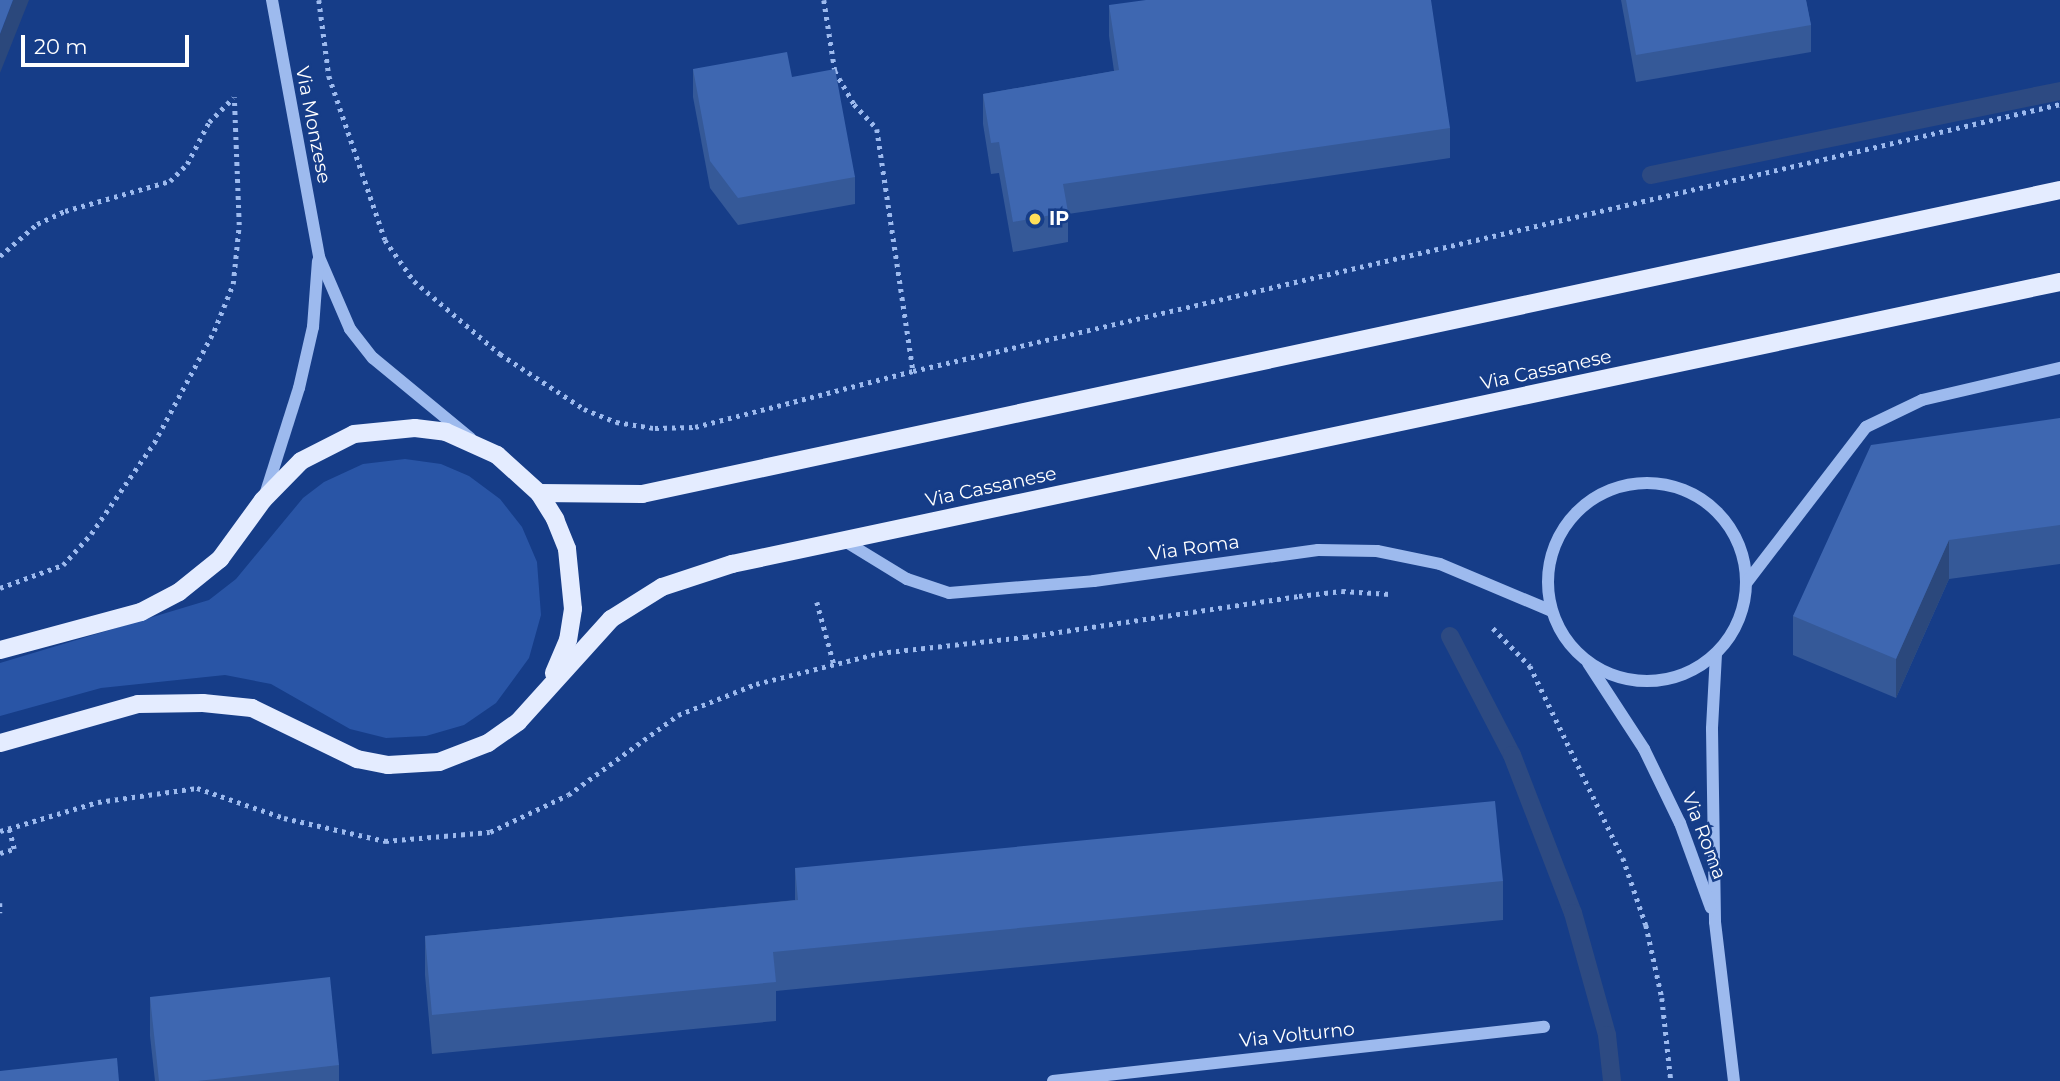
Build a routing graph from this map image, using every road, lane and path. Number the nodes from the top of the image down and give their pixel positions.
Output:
1 (272, 0) edge
2 (319, 0) edge
3 (824, 0) edge
4 (2060, 104) edge
5 (2060, 190) edge
6 (0, 256) edge
7 (318, 257) junction
8 (2060, 282) edge
9 (2060, 368) edge
10 (913, 371) junction
11 (475, 443) junction
12 (539, 493) junction
13 (263, 500) junction
14 (843, 540) junction
15 (1747, 582) junction
16 (0, 588) edge
17 (1404, 596) dead end
18 (817, 602) dead end
19 (1552, 611) junction
20 (1488, 625) dead end
21 (0, 650) edge
22 (1716, 654) junction
23 (1586, 660) junction
24 (834, 664) junction
25 (542, 694) junction
26 (0, 743) edge
27 (9, 829) junction
28 (0, 831) edge
29 (0, 853) edge
30 (0, 903) edge
31 (0, 913) edge
32 (1715, 922) junction
33 (1544, 1027) dead end
34 (1053, 1081) edge
35 (1671, 1081) edge
36 (1734, 1081) edge

1 - 7 street, Via Monzese
2 - 10 path
3 - 10 path
4 - 10 path
5 - 12 main road
6 - 16 path
7 - 11 street
7 - 13 street
8 - 14 main road, Via Cassanese
9 - 15 street
11 - 12 main road
11 - 13 main road
12 - 25 main road
13 - 21 main road
14 - 19 street, Via Roma
14 - 25 main road, Via Cassanese
15 - 19 street
15 - 22 street
17 - 24 path
18 - 24 path
19 - 23 street
20 - 35 path
22 - 23 street
22 - 32 street, Via Roma
23 - 32 street, Via Roma
24 - 27 path
25 - 26 main road, Via Cassanese
27 - 28 path
27 - 29 path
30 - 31 path
32 - 36 street, Via Roma
33 - 34 street, Via Volturno

